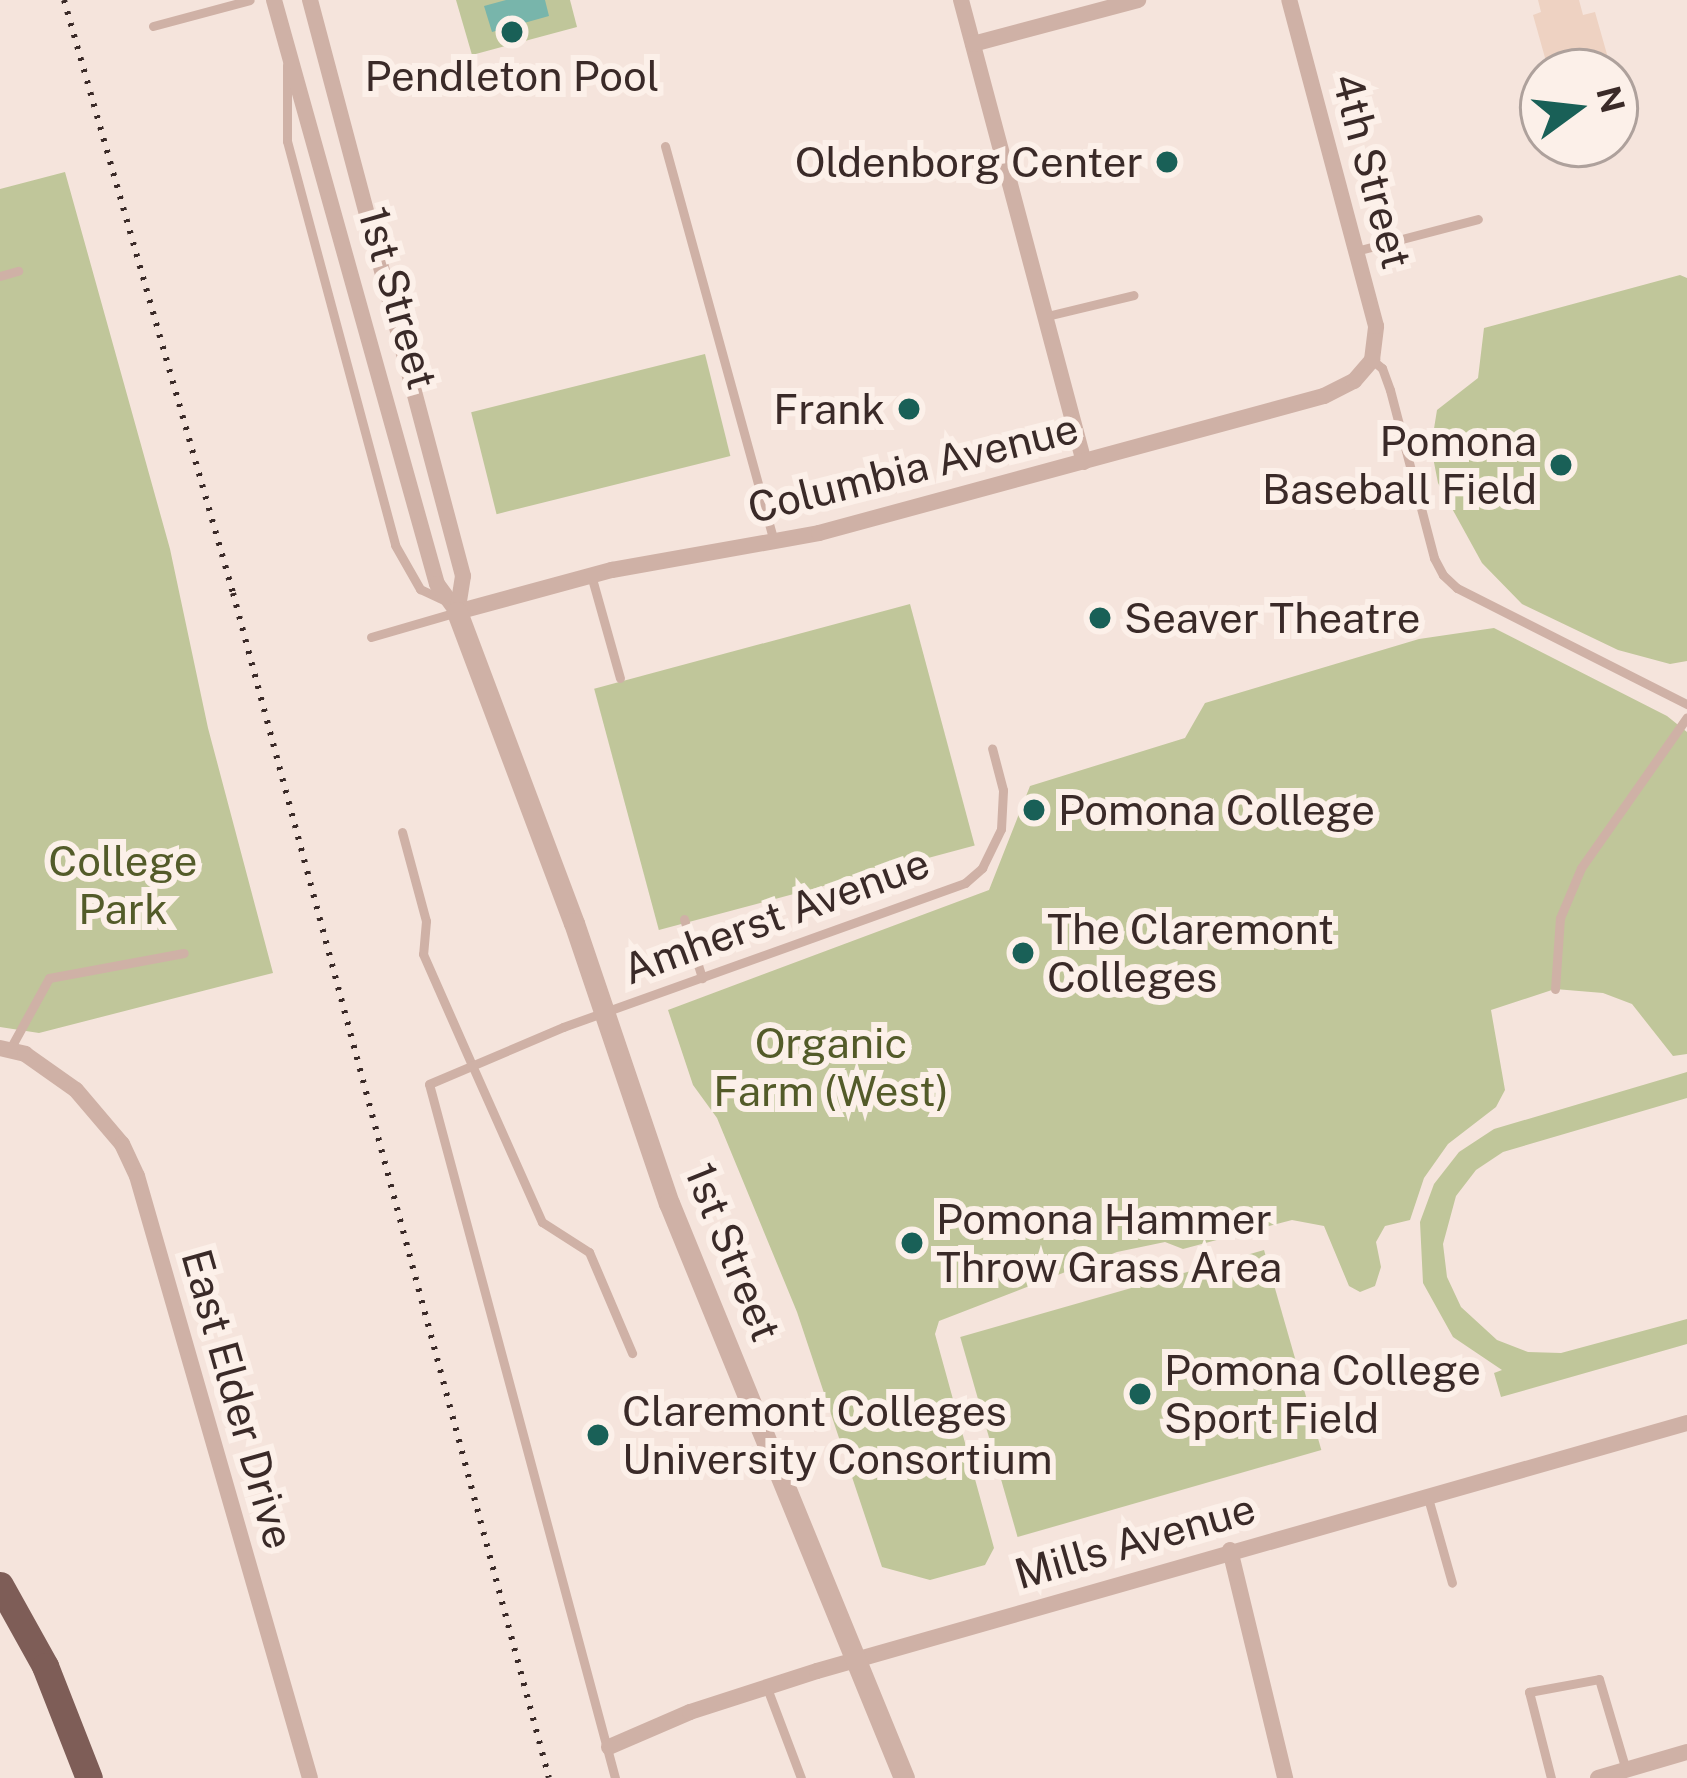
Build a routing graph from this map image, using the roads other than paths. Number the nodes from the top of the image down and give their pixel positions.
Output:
1 (250, 0) edge
2 (274, 0) edge
3 (310, 0) edge
4 (961, 0) edge
5 (1138, 0) edge
6 (1289, 0) edge
7 (1083, 7) edge
8 (153, 26) dead end
9 (973, 44) junction
10 (288, 48) junction
11 (665, 146) dead end
12 (1478, 219) dead end
13 (1356, 251) junction
14 (18, 272) dead end
15 (0, 276) edge
16 (1134, 295) dead end
17 (1046, 316) junction
18 (1372, 360) junction
19 (1084, 462) junction
20 (774, 543) junction
21 (591, 574) junction
22 (453, 607) junction
23 (371, 637) dead end
24 (620, 678) dead end
25 (1687, 704) edge
26 (1687, 717) edge
27 (992, 748) dead end
28 (402, 832) dead end
29 (684, 919) dead end
30 (184, 953) dead end
31 (702, 978) junction
32 (1555, 989) dead end
33 (604, 1012) junction
34 (5, 1049) edge
35 (472, 1065) junction
36 (632, 1352) dead end
37 (1687, 1423) edge
38 (1428, 1498) junction
39 (1229, 1550) junction
40 (1452, 1583) dead end
41 (0, 1585) edge
42 (855, 1659) junction
43 (767, 1687) junction
44 (609, 1747) junction
45 (1687, 1752) edge
46 (1626, 1770) junction
47 (88, 1778) edge
48 (310, 1778) edge
49 (615, 1778) edge
50 (801, 1778) edge
51 (904, 1778) edge
52 (1285, 1778) edge
53 (1552, 1778) edge
54 (1598, 1778) edge

1 - 8 lane
2 - 10 street, 1st Street
3 - 22 street, 1st Street
4 - 9 street
5 - 7 street
6 - 13 street, 4th Street
7 - 9 street
9 - 17 street
10 - 22 street, 1st Street
10 - 22 lane
11 - 20 lane
12 - 13 lane
13 - 18 street, 4th Street
14 - 15 lane
16 - 17 lane
17 - 19 street
18 - 19 street, Columbia Avenue
18 - 25 lane
19 - 20 street, Columbia Avenue
20 - 21 street, Columbia Avenue
21 - 22 street, Columbia Avenue
21 - 24 lane
22 - 23 lane
22 - 33 street, 1st Street
26 - 32 lane
27 - 31 lane, Amherst Avenue
28 - 35 lane
29 - 31 lane
30 - 34 lane
31 - 33 lane, Amherst Avenue
33 - 35 lane, Amherst Avenue
33 - 42 street, 1st Street
34 - 48 street, East Elder Drive
35 - 36 lane
35 - 44 lane, Amherst Avenue
37 - 38 street, Mills Avenue
38 - 39 street, Mills Avenue
38 - 40 lane
39 - 42 street, Mills Avenue
39 - 52 street
41 - 47 main road
42 - 43 street, Mills Avenue
42 - 51 street, 1st Street
43 - 44 street, Mills Avenue
43 - 50 lane
44 - 49 lane
45 - 46 street
46 - 53 lane
46 - 54 street

